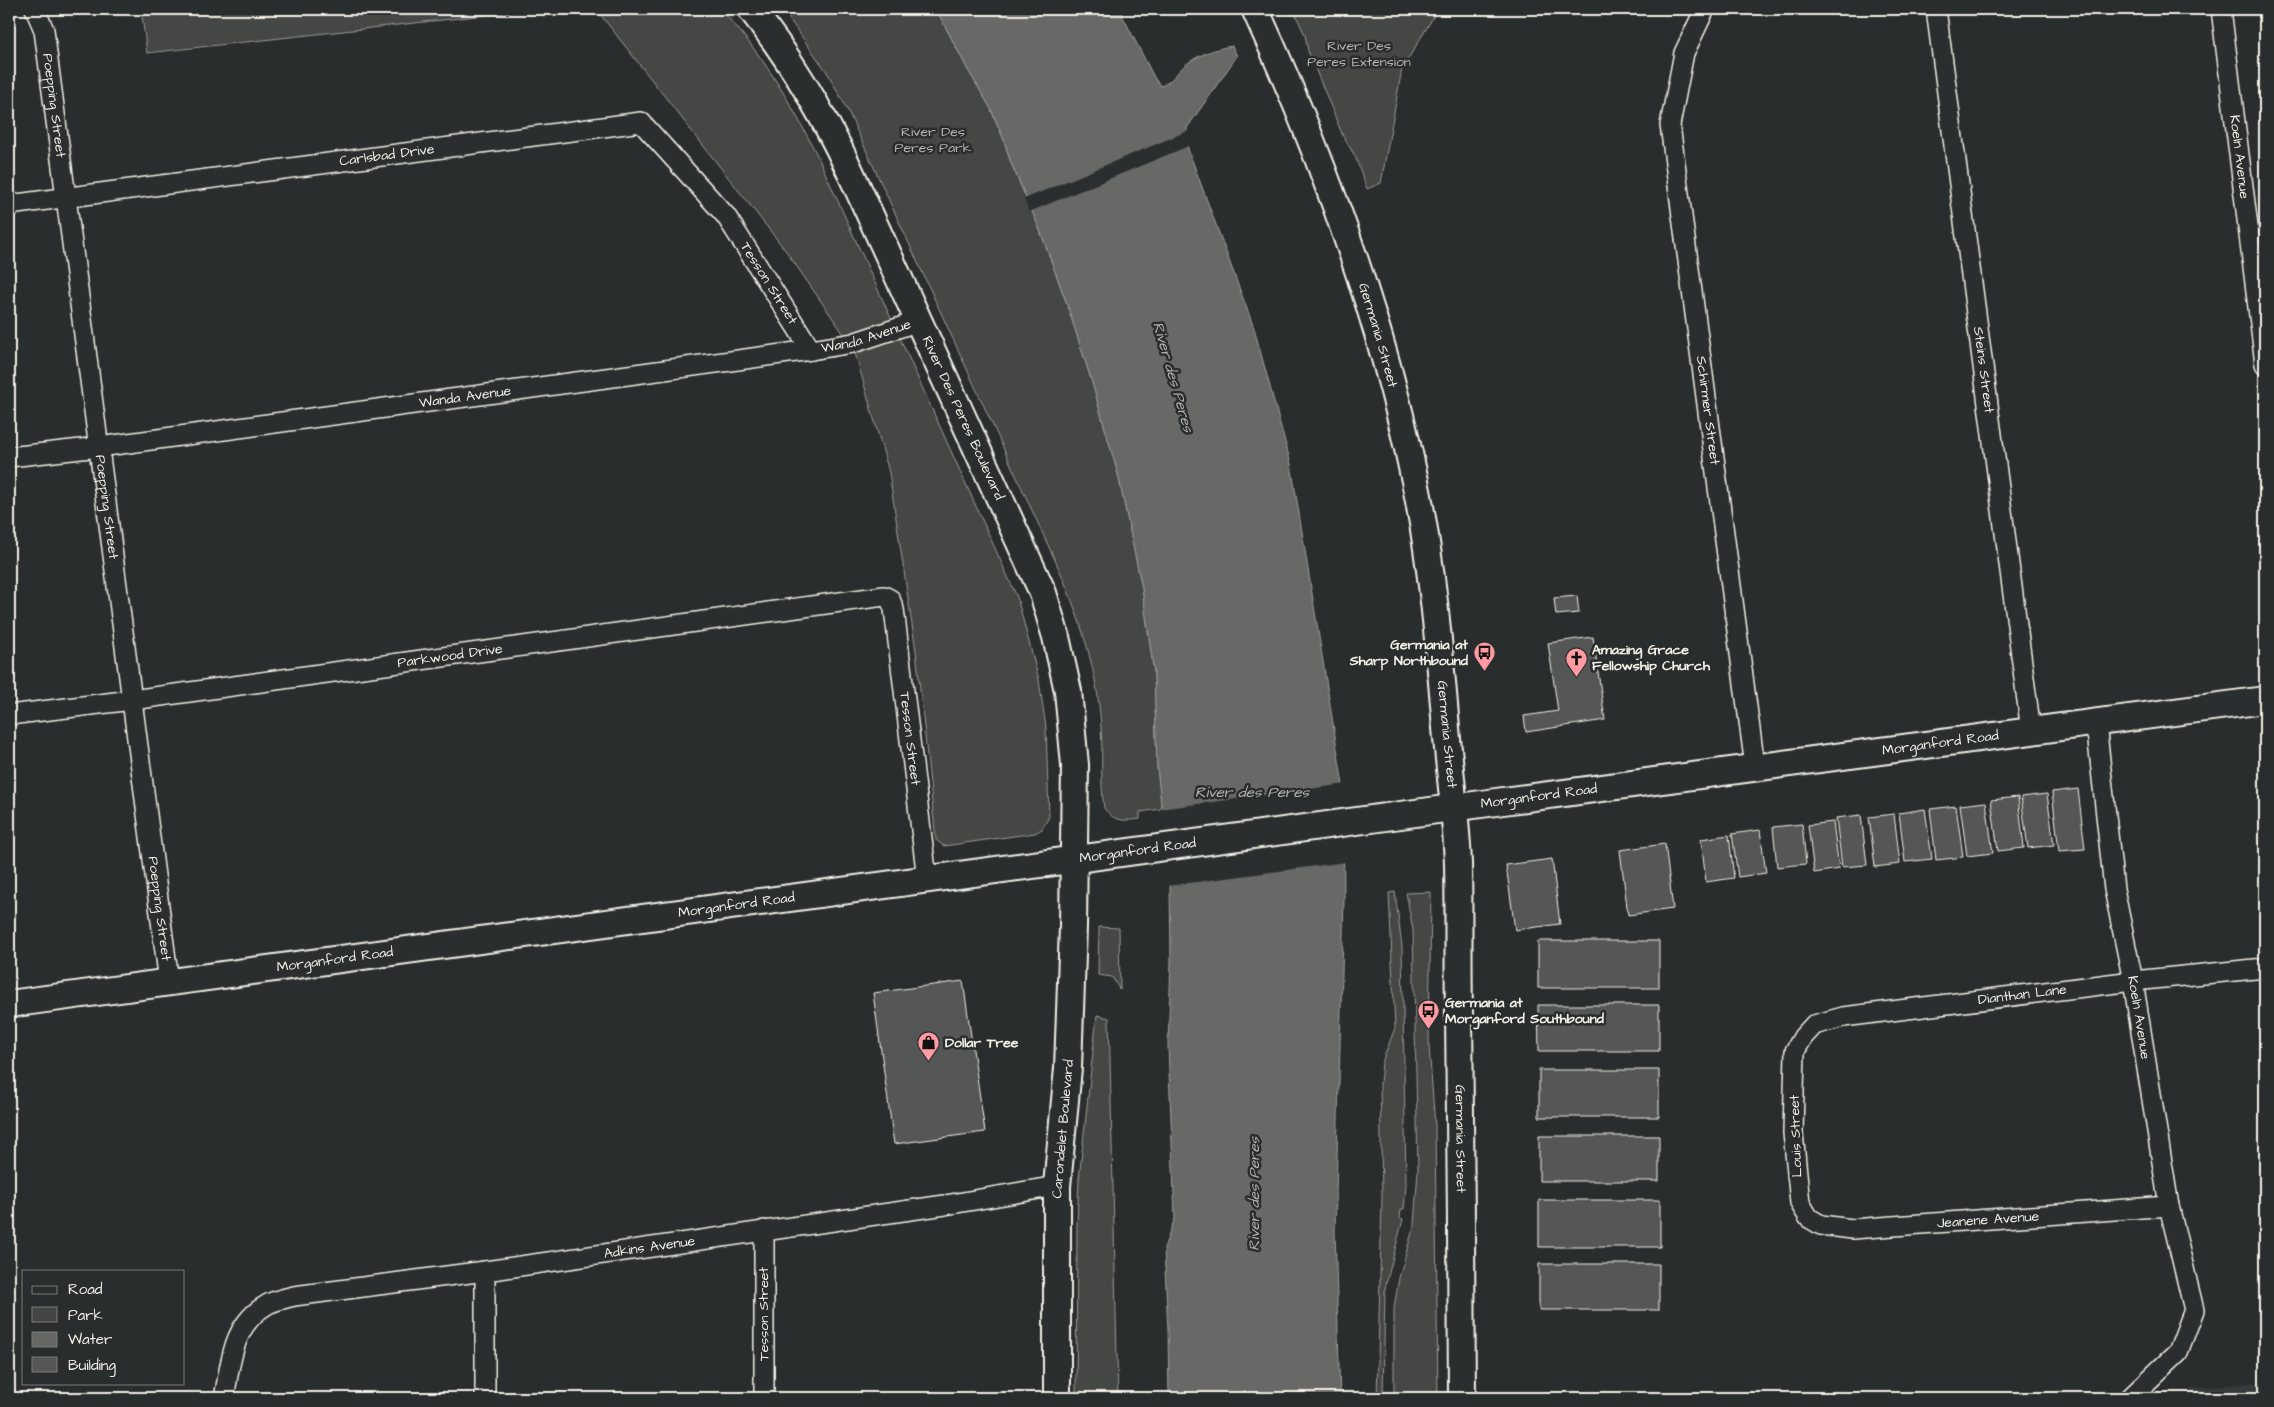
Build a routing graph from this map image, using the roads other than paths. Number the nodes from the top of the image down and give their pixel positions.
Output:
1 (35, 9) edge
2 (751, 9) edge
3 (1254, 9) edge
4 (1705, 9) edge
5 (1936, 9) edge
6 (2221, 9) edge
7 (66, 198) junction
8 (9, 205) edge
9 (726, 216) joint
10 (919, 321) junction
11 (811, 350) junction
12 (2265, 364) edge
13 (99, 447) junction
14 (9, 457) edge
15 (890, 599) joint
16 (132, 700) junction
17 (2265, 700) edge
18 (9, 715) edge
19 (2096, 723) junction
20 (2031, 731) junction
21 (1755, 768) junction
22 (1454, 808) junction
23 (1074, 860) junction
24 (927, 879) junction
25 (2265, 968) edge
26 (2133, 981) junction
27 (169, 982) junction
28 (9, 1004) edge
29 (1795, 1051) joint
30 (1057, 1186) junction
31 (2169, 1206) junction
32 (1809, 1218) joint
33 (764, 1230) junction
34 (486, 1271) junction
35 (224, 1398) edge
36 (485, 1398) edge
37 (764, 1398) edge
38 (1056, 1398) edge
39 (1462, 1398) edge
40 (2130, 1398) edge

1 - 7 street, Poepping Street
2 - 10 main road, River Des Peres Boulevard
3 - 22 main road, Germania Street
4 - 21 street, Schirmer Street
5 - 20 street, Steins Street
6 - 12 street, Koeln Avenue
7 - 8 street, Carlsbad Drive
7 - 9 street, Carlsbad Drive
7 - 13 street, Poepping Street
9 - 11 street, Tesson Street
10 - 11 street, Wanda Avenue
10 - 23 main road, River Des Peres Boulevard
11 - 13 street, Wanda Avenue
13 - 14 street, Wanda Avenue
13 - 16 street, Poepping Street
15 - 16 street, Parkwood Drive
15 - 24 street, Tesson Street
16 - 18 street, Parkwood Drive
16 - 27 street, Poepping Street
17 - 19 main road, Morganford Road
19 - 20 main road, Morganford Road
19 - 26 street, Koeln Avenue
20 - 21 main road, Morganford Road
21 - 22 main road, Morganford Road
22 - 23 main road, Morganford Road
22 - 39 main road, Germania Street
23 - 24 main road, Morganford Road
23 - 30 main road, Carondelet Boulevard
24 - 27 main road, Morganford Road
25 - 26 street, Dianthan Lane
26 - 29 street, Dianthan Lane
26 - 31 street, Koeln Avenue
27 - 28 main road, Morganford Road
29 - 32 street, Louis Street
30 - 33 street, Adkins Avenue
30 - 38 main road, Carondelet Boulevard
31 - 32 street, Jeanene Avenue
31 - 40 street, Koeln Avenue
33 - 34 street, Adkins Avenue
33 - 37 street, Tesson Street
34 - 35 street, Adkins Avenue
34 - 36 street

